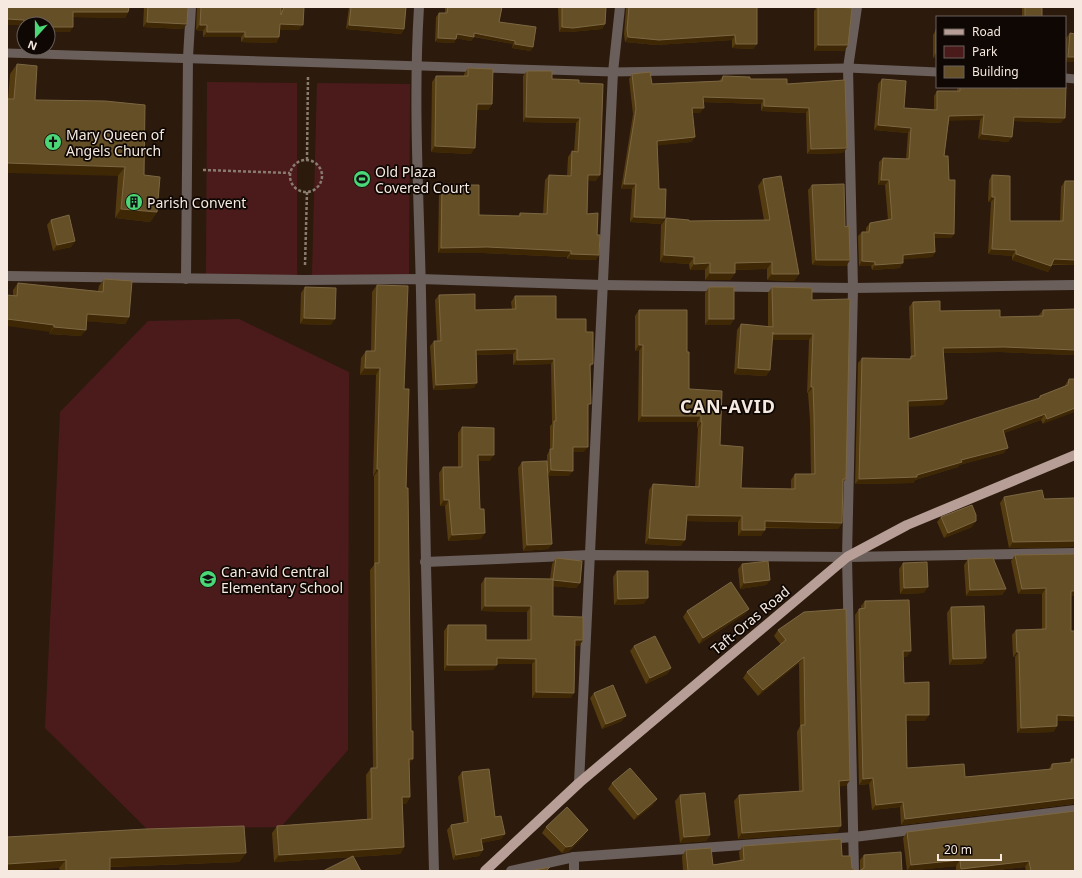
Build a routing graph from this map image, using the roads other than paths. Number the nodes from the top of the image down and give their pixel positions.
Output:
1 (191, 7) edge
2 (419, 7) edge
3 (620, 7) edge
4 (857, 7) edge
5 (7, 53) edge
6 (188, 57) junction
7 (415, 65) junction
8 (848, 68) junction
9 (613, 72) junction
10 (936, 72) edge
11 (7, 276) edge
12 (186, 279) junction
13 (421, 279) junction
14 (602, 284) junction
15 (1075, 285) edge
16 (853, 288) junction
17 (1075, 455) edge
18 (1075, 553) edge
19 (590, 555) junction
20 (847, 557) junction
21 (425, 562) junction
22 (579, 783) junction
23 (1075, 810) edge
24 (854, 837) junction
25 (574, 857) junction
26 (434, 871) edge
27 (485, 871) edge
28 (511, 871) edge
29 (574, 871) edge
30 (854, 871) edge

1 - 6 street
2 - 7 street
3 - 9 street
4 - 8 street
5 - 6 lane
6 - 7 lane
6 - 12 street
7 - 9 lane
7 - 13 street
8 - 9 lane
8 - 10 lane
8 - 16 street
9 - 14 street
11 - 12 street
12 - 13 street
13 - 14 street
13 - 21 street
14 - 16 street
14 - 19 street
15 - 16 street
16 - 20 street
17 - 20 main road, Taft-Oras Road
18 - 20 street
19 - 20 street
19 - 21 street
19 - 22 street
20 - 22 main road, Taft-Oras Road
20 - 24 street
21 - 26 street
22 - 27 main road, Taft-Oras Road
23 - 24 street
24 - 25 street
24 - 30 street
25 - 28 street
25 - 29 street

